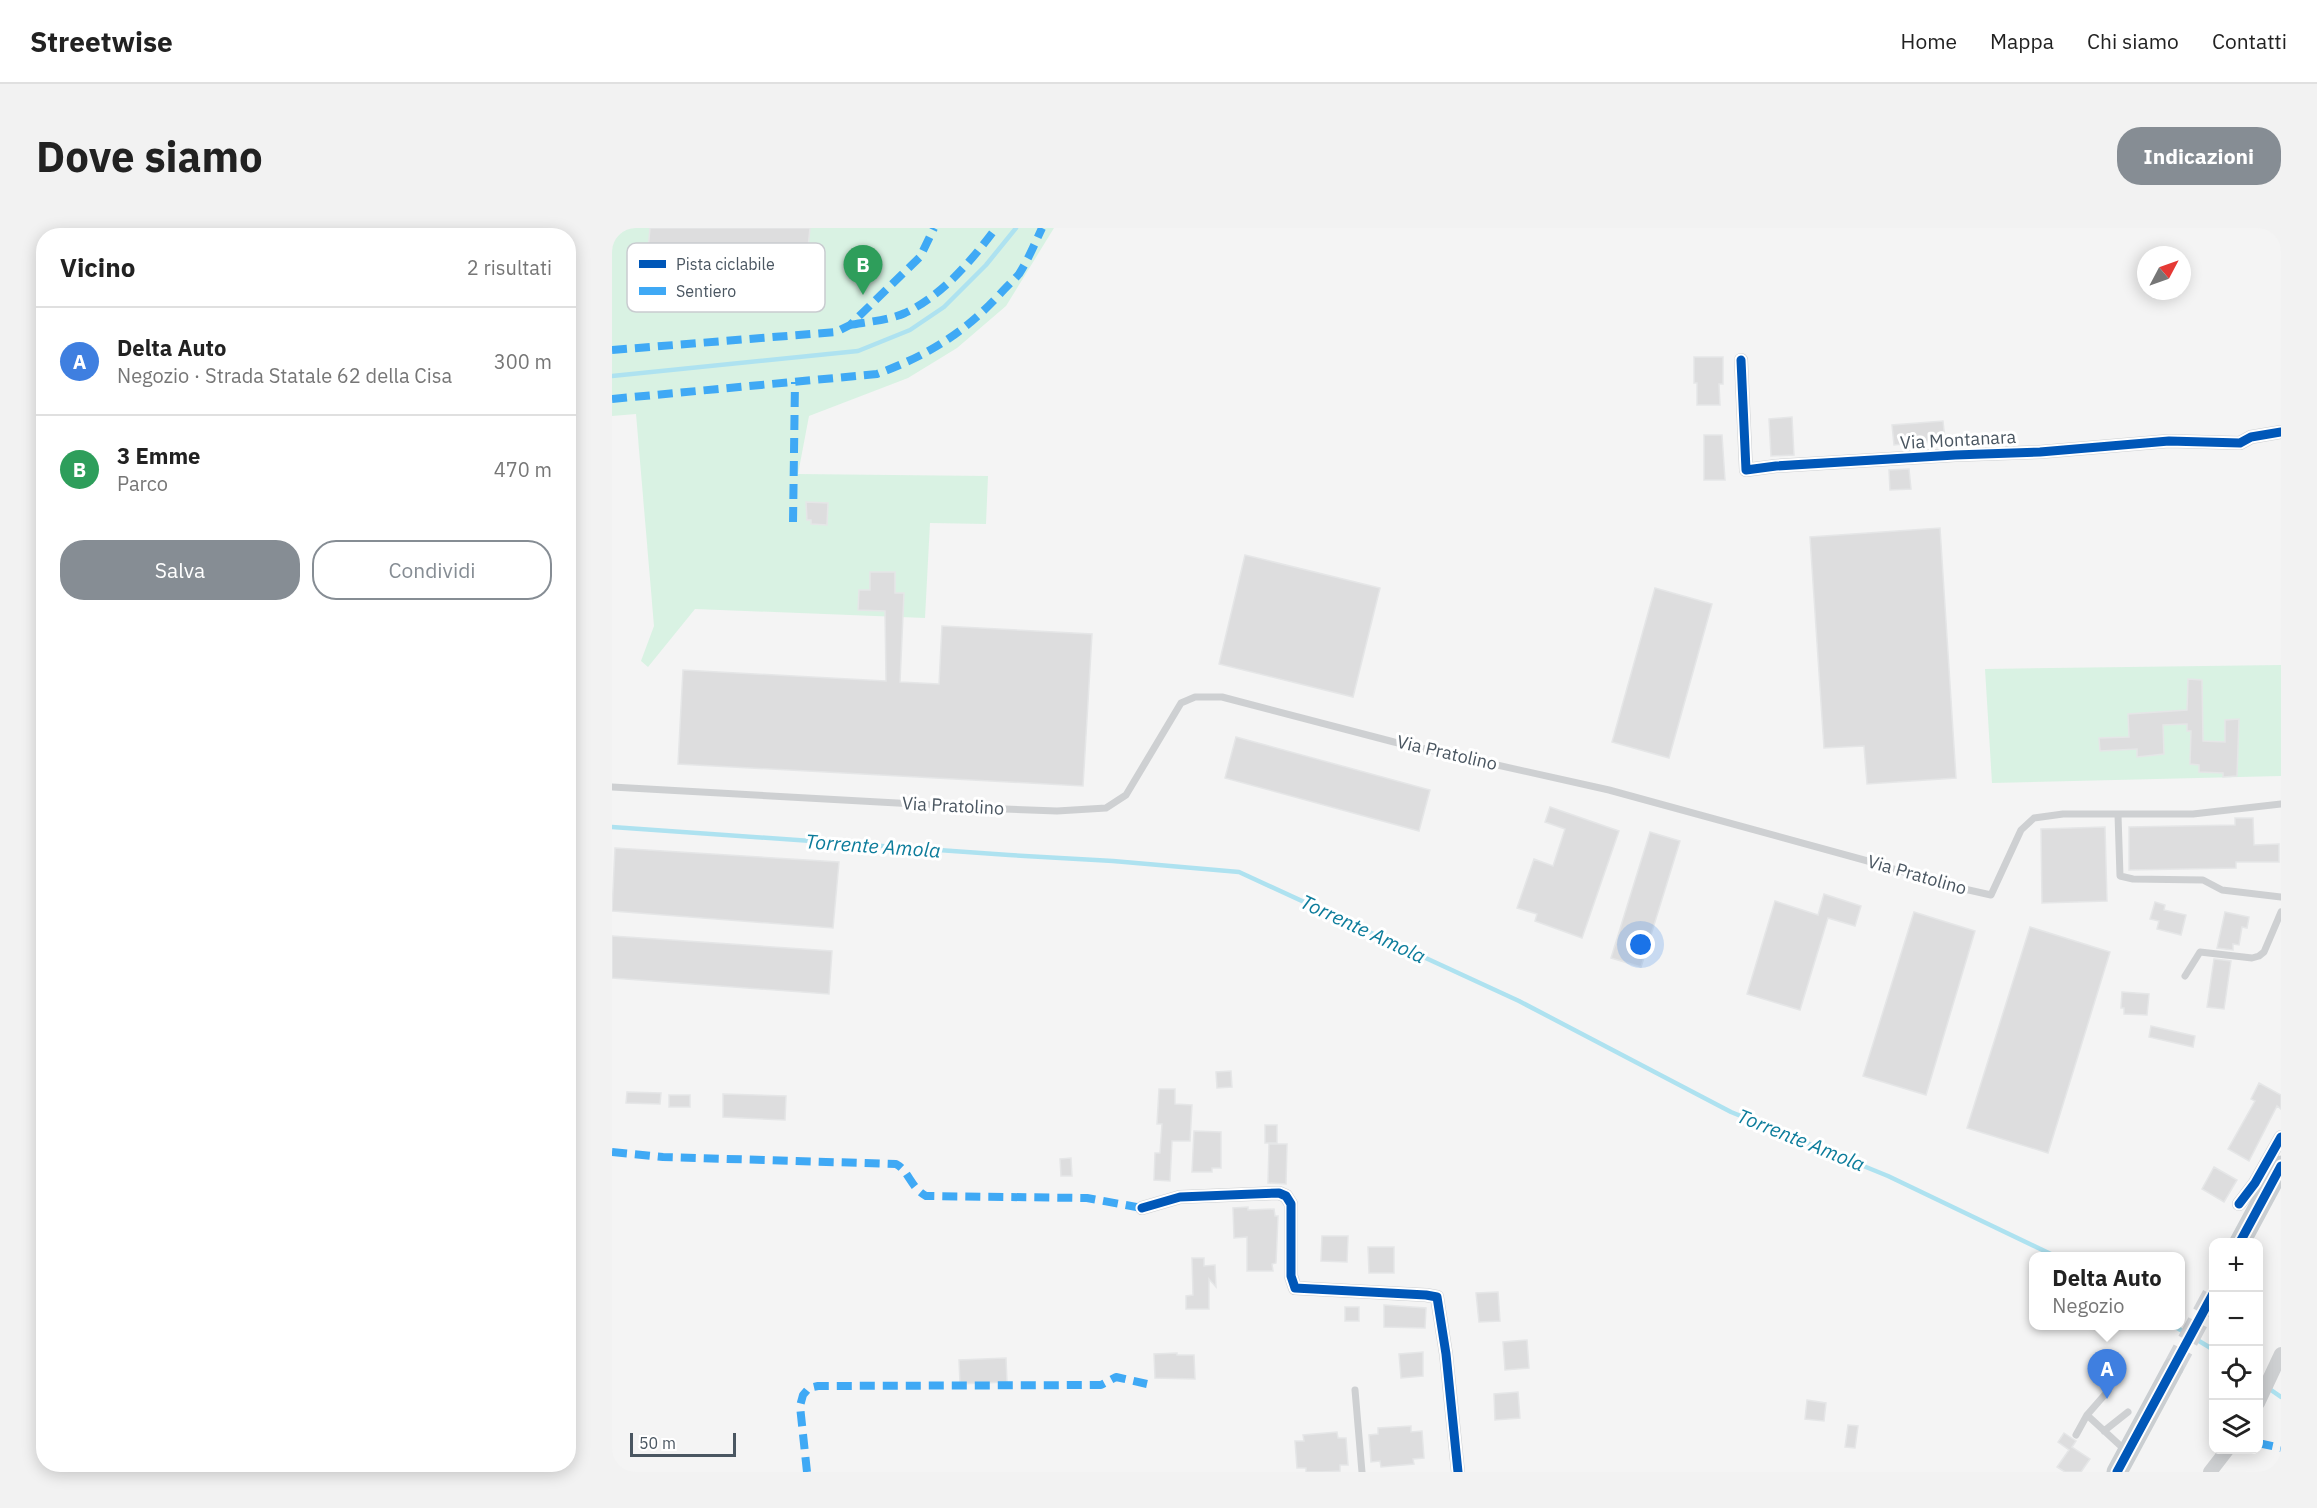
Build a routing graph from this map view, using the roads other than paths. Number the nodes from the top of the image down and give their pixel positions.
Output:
1 (1741, 360) dead end
2 (2281, 432) edge
3 (612, 787) edge
4 (2281, 804) edge
5 (2118, 815) junction
6 (2281, 897) edge
7 (2281, 912) edge
8 (2185, 976) dead end
9 (2281, 1137) edge
10 (2281, 1166) edge
11 (2239, 1204) dead end
12 (1142, 1208) dead end
13 (2242, 1238) edge
14 (2279, 1356) edge
15 (2173, 1368) tunnel mouth
16 (1355, 1390) dead end
17 (2108, 1391) dead end
18 (2260, 1400) edge
19 (2128, 1412) dead end
20 (2087, 1415) junction
21 (2104, 1431) junction
22 (2076, 1435) dead end
23 (2127, 1453) junction
24 (2223, 1454) edge
25 (1362, 1472) edge
26 (1458, 1472) edge
27 (2117, 1472) edge
28 (2210, 1472) edge

1 - 2 street, Via Montanara
3 - 5 lane, Via Pratolino
4 - 5 lane, Via Pratolino
5 - 6 lane
7 - 8 lane
9 - 11 street
10 - 13 main road
12 - 26 street
14 - 18 street
15 - 23 main road
16 - 25 lane
17 - 20 lane
19 - 21 lane
20 - 21 lane
20 - 22 lane
21 - 23 lane
23 - 27 main road
24 - 28 street

